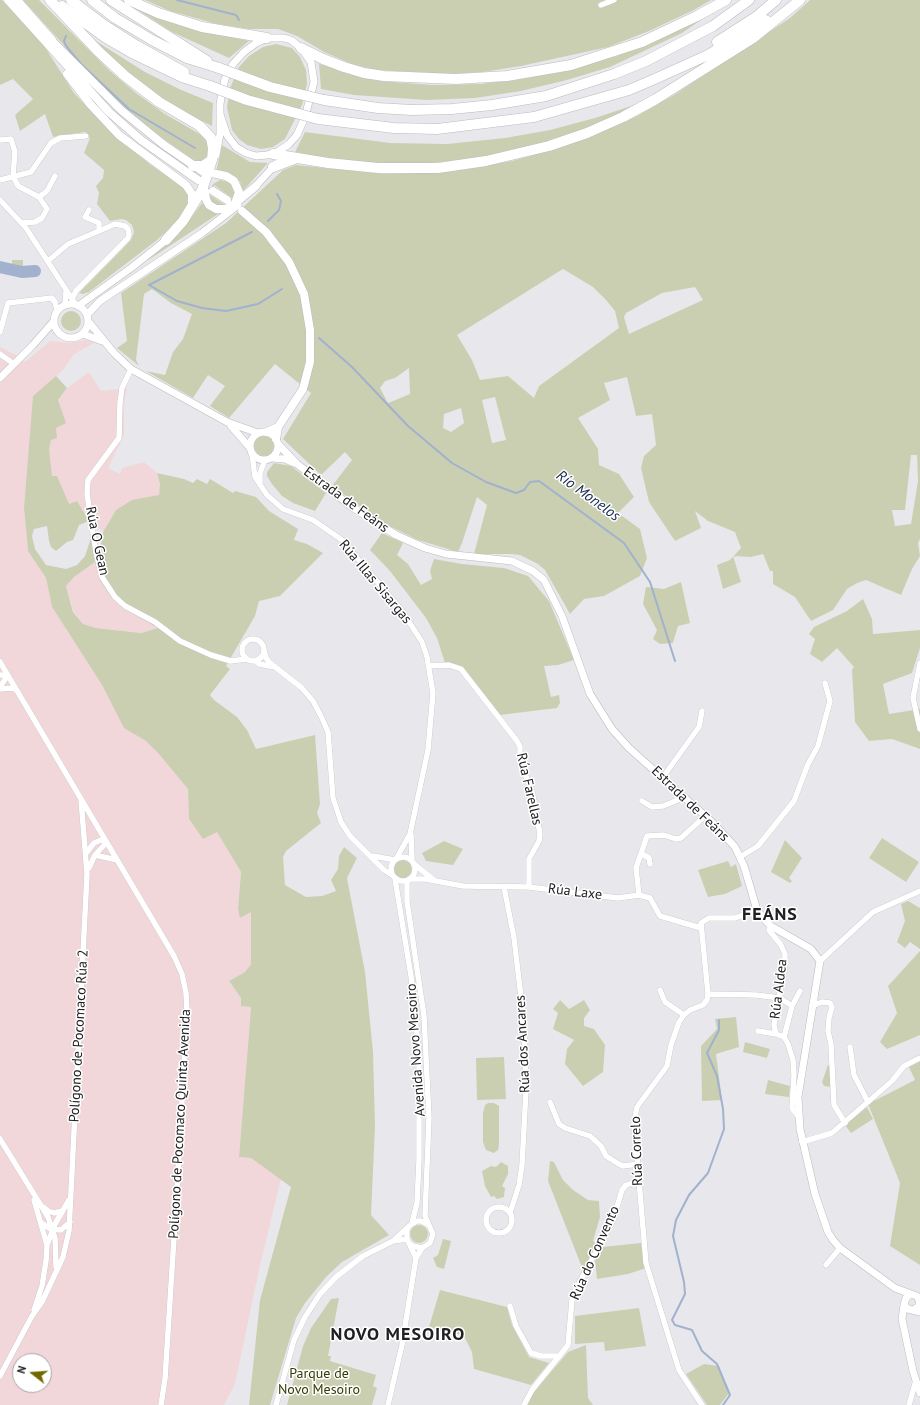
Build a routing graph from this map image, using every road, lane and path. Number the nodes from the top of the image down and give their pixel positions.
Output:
1 (8, 0) edge
2 (17, 0) edge
3 (50, 0) edge
4 (54, 0) edge
5 (72, 0) edge
6 (92, 0) edge
7 (110, 0) edge
8 (129, 0) edge
9 (614, 0) edge
10 (726, 0) edge
11 (749, 0) edge
12 (776, 0) edge
13 (793, 0) edge
14 (800, 0) edge
15 (601, 5) dead end
16 (267, 38) junction
17 (51, 43) junction
18 (302, 48) junction
19 (219, 68) junction
20 (657, 78) junction
21 (210, 86) junction
22 (220, 114) junction
23 (86, 136) dead end
24 (0, 140) edge
25 (277, 155) junction
26 (296, 158) junction
27 (212, 160) junction
28 (193, 166) junction
29 (273, 167) junction
30 (210, 174) junction
31 (13, 176) junction
32 (55, 176) dead end
33 (0, 180) edge
34 (198, 180) dead end
35 (256, 186) junction
36 (209, 191) junction
37 (39, 196) junction
38 (0, 200) edge
39 (231, 202) junction
40 (192, 208) junction
41 (89, 210) dead end
42 (242, 212) dead end
43 (22, 223) junction
44 (98, 231) junction
45 (166, 240) junction
46 (48, 261) junction
47 (65, 288) junction
48 (75, 303) junction
49 (65, 305) junction
50 (57, 311) junction
51 (88, 318) junction
52 (54, 320) junction
53 (0, 332) edge
54 (58, 333) junction
55 (82, 334) junction
56 (106, 343) junction
57 (33, 345) junction
58 (0, 354) edge
59 (14, 364) junction
60 (131, 369) junction
61 (0, 378) edge
62 (226, 422) junction
63 (278, 427) junction
64 (267, 432) junction
65 (258, 433) junction
66 (277, 442) junction
67 (251, 451) junction
68 (269, 459) junction
69 (298, 464) junction
70 (261, 487) junction
71 (264, 650) junction
72 (246, 659) junction
73 (256, 661) junction
74 (0, 662) edge
75 (920, 663) edge
76 (429, 666) junction
77 (275, 667) junction
78 (0, 675) edge
79 (8, 675) junction
80 (826, 682) dead end
81 (0, 688) edge
82 (17, 690) junction
83 (702, 711) dead end
84 (920, 728) edge
85 (663, 777) junction
86 (685, 797) junction
87 (81, 799) junction
88 (642, 801) dead end
89 (705, 816) junction
90 (410, 834) junction
91 (106, 842) junction
92 (87, 852) junction
93 (642, 854) junction
94 (95, 855) junction
95 (371, 856) junction
96 (740, 857) junction
97 (117, 860) junction
98 (395, 860) junction
99 (413, 862) junction
100 (650, 864) dead end
101 (88, 874) junction
102 (393, 877) junction
103 (409, 880) junction
104 (436, 881) junction
105 (504, 887) junction
106 (528, 887) junction
107 (920, 890) edge
108 (639, 895) junction
109 (757, 910) junction
110 (771, 926) junction
111 (701, 928) junction
112 (820, 961) junction
113 (660, 990) dead end
114 (800, 991) dead end
115 (708, 994) junction
116 (780, 998) junction
117 (792, 1006) junction
118 (812, 1006) junction
119 (684, 1015) junction
120 (758, 1031) dead end
121 (776, 1034) junction
122 (784, 1037) junction
123 (850, 1047) dead end
124 (920, 1058) edge
125 (550, 1102) dead end
126 (868, 1102) junction
127 (798, 1116) junction
128 (845, 1123) junction
129 (0, 1139) edge
130 (802, 1142) junction
131 (638, 1164) junction
132 (638, 1181) junction
133 (33, 1195) junction
134 (70, 1198) junction
135 (514, 1201) junction
136 (42, 1206) junction
137 (504, 1207) junction
138 (62, 1211) junction
139 (510, 1213) junction
140 (70, 1222) junction
141 (42, 1223) junction
142 (410, 1224) junction
143 (429, 1225) junction
144 (53, 1230) junction
145 (393, 1241) junction
146 (408, 1241) junction
147 (47, 1246) junction
148 (422, 1248) junction
149 (840, 1248) junction
150 (416, 1258) junction
151 (826, 1265) dead end
152 (56, 1271) junction
153 (895, 1288) junction
154 (911, 1294) junction
155 (920, 1300) edge
156 (510, 1306) dead end
157 (910, 1308) edge
158 (32, 1316) junction
159 (560, 1356) junction
160 (0, 1374) edge
161 (916, 1380) junction
162 (920, 1393) edge
163 (161, 1405) edge
164 (276, 1405) edge
165 (388, 1405) edge
166 (524, 1405) edge
167 (702, 1405) edge
168 (908, 1405) edge

1 - 17 main road
2 - 17 main road
3 - 27 highway
4 - 21 highway
5 - 21 highway
6 - 19 highway
7 - 19 highway
8 - 16 highway
9 - 15 street
10 - 18 highway
11 - 19 highway, bridge
12 - 20 highway
13 - 20 highway
14 - 26 highway
16 - 18 street
16 - 22 street
17 - 28 main road
17 - 34 main road
17 - 40 main road
18 - 25 street
20 - 21 highway, bridge
22 - 25 street
22 - 30 street
23 - 31 street
24 - 31 street
25 - 26 highway
25 - 29 street
26 - 29 highway
27 - 28 highway
27 - 30 highway
28 - 30 main road
29 - 35 street
30 - 36 street
30 - 39 main road
30 - 40 highway
31 - 33 street
31 - 37 street
32 - 37 street
35 - 39 main road
35 - 51 street
36 - 39 main road
36 - 39 main road
36 - 45 street
37 - 43 street
38 - 43 street
40 - 45 highway
41 - 44 street
42 - 63 main road
43 - 46 street
44 - 46 street
44 - 48 street
45 - 48 street
46 - 47 street
47 - 48 street
47 - 49 street
48 - 49 street
48 - 51 street
49 - 50 street
50 - 52 street
50 - 53 street
51 - 55 street
51 - 56 street
52 - 54 street
52 - 57 street
54 - 55 street
54 - 57 street
55 - 56 street
56 - 60 street
57 - 59 street
58 - 59 street
59 - 61 street
60 - 62 street
60 - 72 street, Rúa O Gean
62 - 65 street
62 - 67 street
63 - 64 main road
63 - 66 main road
64 - 65 street
64 - 66 street, Estrada de Feáns
65 - 67 street
66 - 68 street
66 - 69 street, Estrada de Feáns
67 - 68 street, Estrada de Feáns
67 - 70 street, Rúa Illas Sisargas
68 - 69 street, Estrada de Feáns
68 - 70 street
69 - 85 street, Estrada de Feáns
70 - 76 street, Rúa Illas Sisargas
71 - 72 street
71 - 73 street
71 - 77 street
72 - 73 street
73 - 77 street
74 - 79 street, Polígono de Pocomaco Quinta Avenida
75 - 84 street
76 - 90 street, Rúa Illas Sisargas
76 - 106 street, Rúa Farellas
77 - 95 street
78 - 79 street
79 - 81 street
79 - 82 street, Polígono de Pocomaco Quinta Avenida
80 - 96 street
81 - 82 street
82 - 87 street, Polígono de Pocomaco Quinta Avenida
83 - 85 street
85 - 86 street, Estrada de Feáns
86 - 88 street
86 - 89 street, Estrada de Feáns
87 - 91 street, Polígono de Pocomaco Quinta Avenida
87 - 92 street, Polígono de Pocomaco Rúa 2
89 - 93 street
89 - 96 street, Estrada de Feáns
90 - 98 street, Rúa Illas Sisargas
90 - 99 street, Rúa Illas Sisargas
91 - 92 street
91 - 94 street, Polígono de Pocomaco Rúa 2
91 - 97 street, Polígono de Pocomaco Quinta Avenida
92 - 101 street, Polígono de Pocomaco Rúa 2
93 - 100 street
93 - 108 street
94 - 97 street
94 - 101 street, Polígono de Pocomaco Rúa 2
95 - 98 street
95 - 102 street
96 - 109 street, Estrada de Feáns
97 - 163 street, Polígono de Pocomaco Quinta Avenida
98 - 99 street
98 - 102 street
99 - 103 street
99 - 104 street, Rúa Laxe
101 - 134 street, Polígono de Pocomaco Rúa 2
102 - 103 street
102 - 142 street, Avenida Novo Mesoiro
103 - 104 street, Rúa Laxe
103 - 143 street, Avenida Novo Mesoiro
104 - 105 street, Rúa Laxe
105 - 106 street, Rúa Laxe
105 - 135 street, Rúa dos Ancares
106 - 108 street, Rúa Laxe
107 - 112 street
108 - 111 street
109 - 110 street, Estrada de Feáns
109 - 111 street
110 - 112 street, Estrada de Feáns
110 - 116 street, Rúa Aldea
111 - 115 street
112 - 118 street
113 - 119 street
114 - 117 street
115 - 116 street
115 - 119 street
116 - 117 street
116 - 121 street, Rúa Aldea
117 - 122 street
118 - 127 street
118 - 128 street
119 - 131 street, Rúa Correlo
120 - 121 street
121 - 122 street
122 - 127 street
123 - 126 street
124 - 126 street
125 - 131 street
126 - 128 street
127 - 130 street
128 - 130 street
129 - 133 street
130 - 149 street
131 - 132 street, Rúa Correlo
132 - 159 street, Rúa do Convento
132 - 167 street, Rúa Correlo
133 - 136 street
133 - 141 street
134 - 138 street, Polígono de Pocomaco Rúa 2
134 - 140 street, Polígono de Pocomaco Rúa 2
135 - 137 street, Rúa dos Ancares
135 - 139 street, Rúa dos Ancares
136 - 138 street
136 - 144 street
137 - 139 street
137 - 139 street, Rúa dos Ancares
138 - 144 street, Polígono de Pocomaco Rúa 2
140 - 144 street
140 - 152 street, Polígono de Pocomaco Rúa 2
141 - 144 street
141 - 147 street
142 - 143 street
142 - 145 street
142 - 146 street
143 - 148 street
144 - 147 street, Polígono de Pocomaco Rúa 2
144 - 152 street
145 - 146 street
145 - 164 street
146 - 148 street
146 - 150 street
147 - 158 street
148 - 150 street
149 - 151 street
149 - 153 street
150 - 165 street
152 - 158 street, Polígono de Pocomaco Rúa 2
153 - 154 street
153 - 157 street
154 - 155 street
154 - 157 street
155 - 157 street
156 - 159 street
157 - 161 street
158 - 160 street
159 - 166 street, Rúa do Convento
161 - 162 street
161 - 168 street

